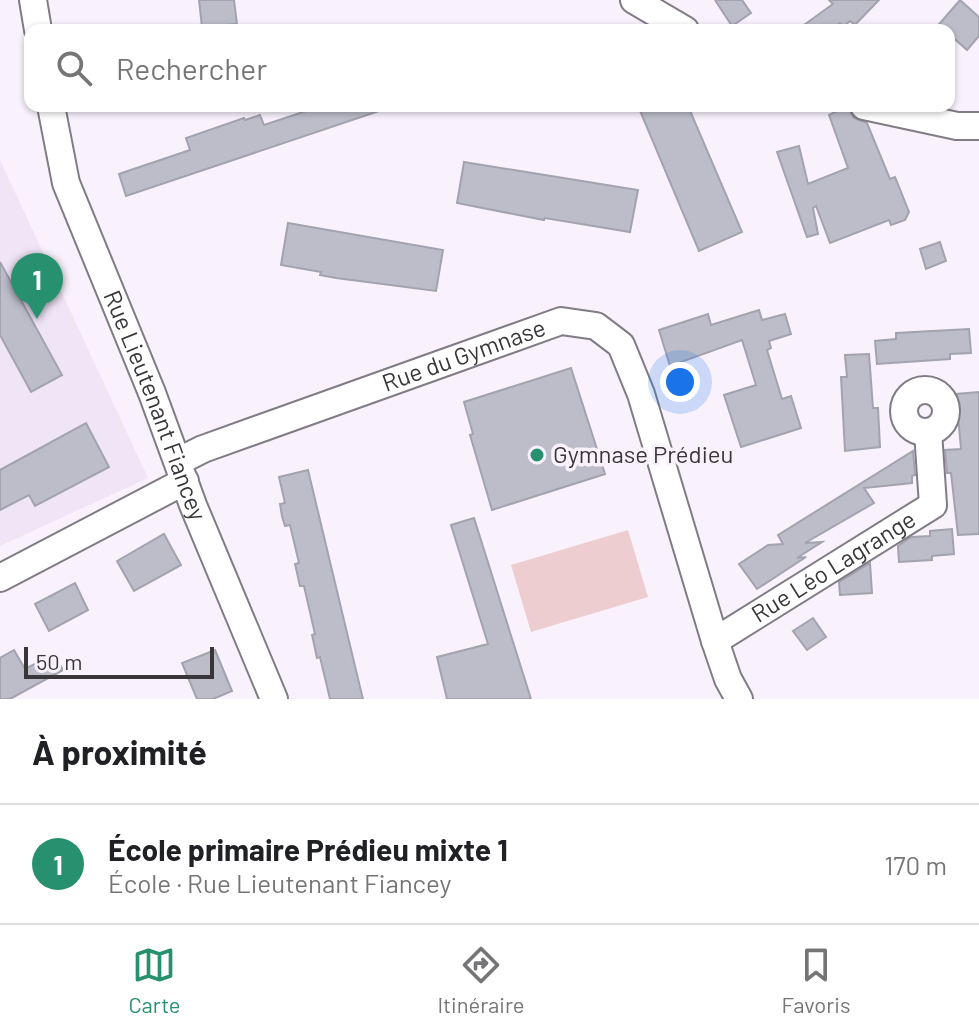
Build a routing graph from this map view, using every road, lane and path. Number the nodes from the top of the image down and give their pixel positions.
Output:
1 (33, 0) edge
2 (634, 0) edge
3 (37, 24) edge
4 (675, 24) edge
5 (52, 112) edge
6 (892, 112) edge
7 (979, 126) edge
8 (928, 432) dead end
9 (182, 471) junction
10 (0, 578) edge
11 (715, 641) junction
12 (274, 699) edge
13 (739, 699) edge

1 - 3 street
2 - 4 street
5 - 9 street, Rue Lieutenant Fiancey
6 - 7 street
8 - 11 street, Rue Léo Lagrange
9 - 10 street, Rue du Gymnase
9 - 11 street, Rue du Gymnase
9 - 12 street, Rue Lieutenant Fiancey
11 - 13 street, Rue du Gymnase

